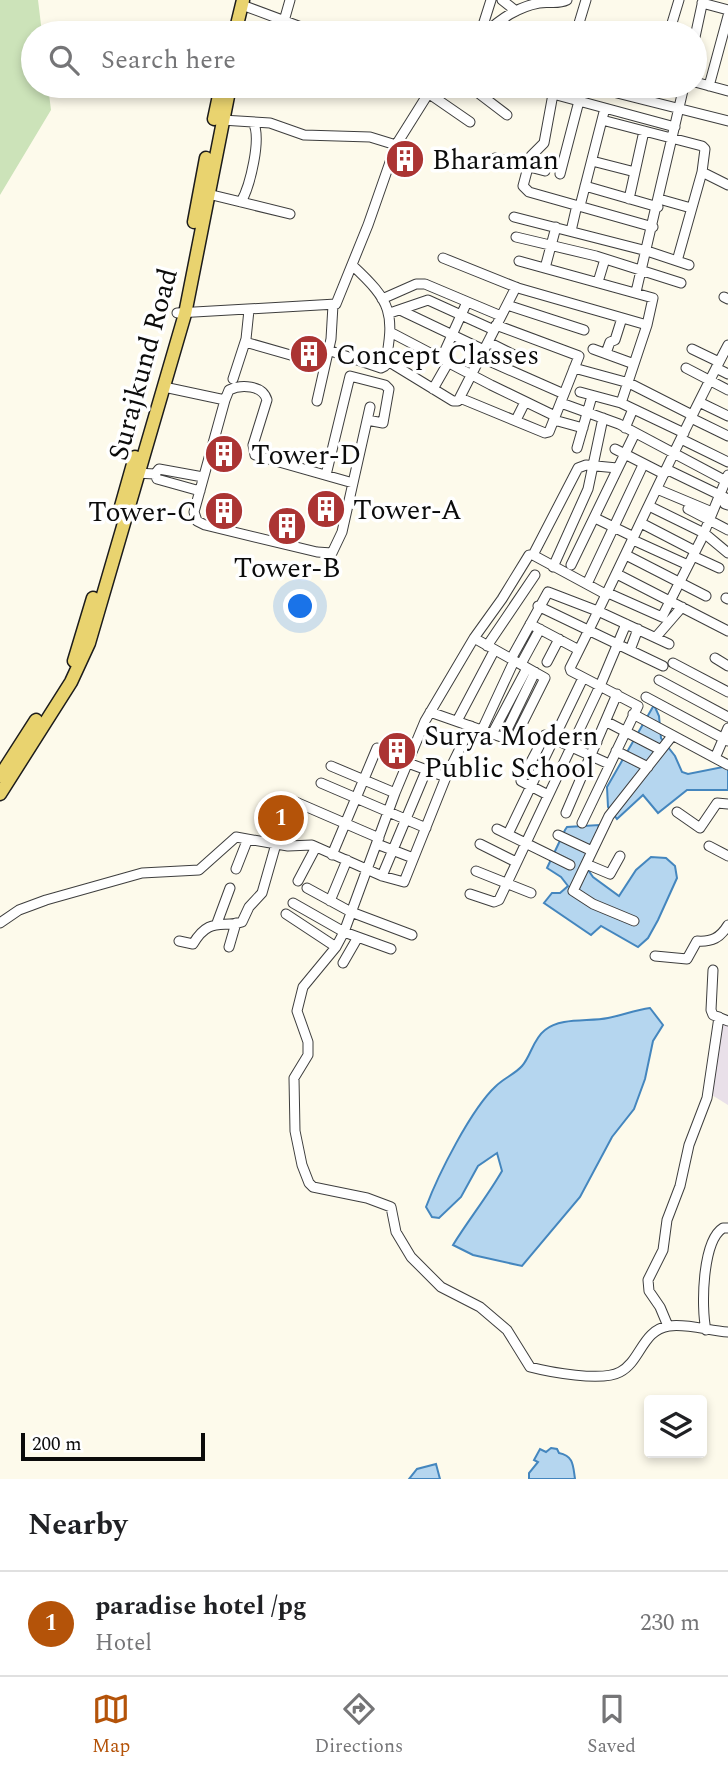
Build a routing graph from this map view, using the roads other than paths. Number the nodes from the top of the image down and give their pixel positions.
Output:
1 (290, 0) edge
2 (491, 0) edge
3 (502, 0) edge
4 (567, 0) edge
5 (586, 0) edge
6 (679, 0) edge
7 (703, 2) edge
8 (246, 3) edge
9 (516, 10) junction
10 (728, 10) edge
11 (728, 16) edge
12 (239, 21) edge
13 (244, 21) edge
14 (284, 21) joint
15 (485, 21) edge
16 (499, 21) edge
17 (580, 21) edge
18 (673, 21) edge
19 (699, 21) edge
20 (728, 80) edge
21 (709, 86) joint
22 (727, 90) edge
23 (219, 98) edge
24 (227, 98) edge
25 (425, 98) edge
26 (441, 98) edge
27 (485, 98) edge
28 (552, 98) edge
29 (568, 98) edge
30 (638, 98) edge
31 (681, 98) edge
32 (579, 101) junction
33 (605, 108) junction
34 (679, 108) junction
35 (507, 115) dead end
36 (222, 120) junction
37 (602, 120) junction
38 (728, 121) edge
39 (253, 122) junction
40 (470, 122) dead end
41 (675, 127) junction
42 (644, 131) junction
43 (673, 138) junction
44 (396, 145) junction
45 (495, 158) dead end
46 (592, 161) junction
47 (527, 166) junction
48 (545, 171) dead end
49 (635, 172) junction
50 (702, 172) junction
51 (560, 174) dead end
52 (728, 185) edge
53 (585, 186) junction
54 (208, 194) junction
55 (629, 199) junction
56 (241, 202) junction
57 (658, 203) junction
58 (579, 205) junction
59 (691, 208) junction
60 (290, 214) dead end
61 (514, 217) dead end
62 (555, 227) junction
63 (653, 227) junction
64 (571, 231) junction
65 (516, 237) dead end
66 (551, 245) junction
67 (647, 251) junction
68 (443, 258) dead end
69 (605, 259) junction
70 (519, 261) dead end
71 (677, 261) junction
72 (352, 265) junction
73 (689, 265) dead end
74 (545, 268) junction
75 (642, 270) junction
76 (598, 282) junction
77 (681, 283) dead end
78 (516, 287) junction
79 (636, 292) junction
80 (382, 299) junction
81 (467, 302) junction
82 (333, 305) junction
83 (507, 305) junction
84 (249, 310) junction
85 (400, 310) junction
86 (390, 313) junction
87 (181, 314) junction
88 (461, 315) junction
89 (622, 318) junction
90 (497, 324) junction
91 (647, 325) junction
92 (584, 330) dead end
93 (390, 332) junction
94 (452, 335) junction
95 (245, 342) junction
96 (728, 347) edge
97 (593, 349) dead end
98 (692, 349) dead end
99 (484, 350) junction
100 (328, 351) junction
101 (606, 354) junction
102 (294, 356) dead end
103 (518, 358) dead end
104 (446, 359) junction
105 (386, 360) junction
106 (634, 364) junction
107 (718, 365) junction
108 (499, 367) junction
109 (574, 368) junction
110 (686, 368) dead end
111 (472, 374) junction
112 (728, 374) edge
113 (164, 378) junction
114 (233, 379) dead end
115 (710, 380) junction
116 (629, 383) junction
117 (491, 385) junction
118 (433, 389) junction
119 (728, 390) edge
120 (580, 392) dead end
121 (592, 396) junction
122 (460, 398) junction
123 (562, 399) junction
124 (225, 400) junction
125 (317, 401) dead end
126 (525, 402) junction
127 (699, 402) junction
128 (621, 403) junction
129 (370, 407) dead end
130 (633, 409) junction
131 (586, 412) junction
132 (728, 416) edge
133 (691, 417) junction
134 (554, 418) junction
135 (603, 418) junction
136 (367, 420) junction
137 (516, 420) junction
138 (583, 428) junction
139 (625, 428) junction
140 (635, 433) junction
141 (682, 436) junction
142 (728, 436) edge
143 (577, 448) dead end
144 (620, 452) junction
145 (673, 454) junction
146 (728, 462) edge
147 (593, 465) junction
148 (643, 465) junction
149 (617, 468) junction
150 (665, 472) junction
151 (135, 473) junction
152 (155, 474) junction
153 (326, 475) junction
154 (203, 477) junction
155 (727, 479) edge
156 (353, 482) junction
157 (657, 488) junction
158 (200, 491) junction
159 (720, 495) junction
160 (728, 505) edge
161 (649, 506) junction
162 (688, 509) dead end
163 (711, 516) junction
164 (595, 518) junction
165 (641, 523) junction
166 (614, 527) junction
167 (548, 529) junction
168 (728, 530) edge
169 (704, 533) junction
170 (565, 537) junction
171 (634, 539) junction
172 (728, 553) edge
173 (533, 555) junction
174 (626, 555) junction
175 (692, 557) junction
176 (571, 565) dead end
177 (553, 566) junction
178 (719, 568) dead end
179 (617, 574) junction
180 (535, 575) dead end
181 (680, 582) junction
182 (587, 584) junction
183 (608, 594) junction
184 (706, 596) dead end
185 (670, 601) junction
186 (538, 606) junction
187 (682, 607) junction
188 (600, 612) junction
189 (530, 624) junction
190 (626, 624) junction
191 (540, 629) junction
192 (638, 629) junction
193 (590, 630) junction
194 (728, 631) edge
195 (656, 637) junction
196 (474, 638) junction
197 (559, 639) junction
198 (618, 644) junction
199 (669, 644) dead end
200 (490, 648) junction
201 (579, 650) junction
202 (630, 650) junction
203 (715, 658) dead end
204 (547, 663) dead end
205 (673, 663) dead end
206 (522, 665) junction
207 (663, 666) dead end
208 (728, 666) edge
209 (583, 678) junction
210 (659, 680) dead end
211 (600, 686) junction
212 (728, 692) edge
213 (617, 694) junction
214 (646, 697) dead end
215 (430, 712) junction
216 (634, 714) junction
217 (728, 717) edge
218 (457, 720) junction
219 (607, 722) junction
220 (471, 726) junction
221 (728, 728) edge
222 (482, 730) junction
223 (626, 730) junction
224 (578, 733) junction
225 (492, 734) junction
226 (672, 736) junction
227 (554, 739) junction
228 (726, 740) edge
229 (597, 742) junction
230 (571, 747) junction
231 (377, 748) dead end
232 (661, 750) junction
233 (616, 751) junction
234 (590, 756) junction
235 (715, 758) junction
236 (408, 763) junction
237 (610, 764) junction
238 (728, 765) edge
239 (331, 766) dead end
240 (648, 767) junction
241 (426, 771) junction
242 (0, 776) edge
243 (446, 777) junction
244 (364, 780) junction
245 (321, 783) dead end
246 (532, 787) junction
247 (0, 793) edge
248 (396, 793) junction
249 (548, 795) junction
250 (356, 799) junction
251 (291, 800) dead end
252 (728, 804) edge
253 (677, 812) dead end
254 (566, 813) dead end
255 (389, 814) junction
256 (406, 819) junction
257 (582, 823) dead end
258 (345, 824) junction
259 (426, 828) junction
260 (498, 829) dead end
261 (508, 834) junction
262 (558, 835) dead end
263 (247, 841) junction
264 (378, 841) junction
265 (525, 843) junction
266 (276, 844) junction
267 (480, 844) dead end
268 (709, 846) dead end
269 (316, 847) junction
270 (392, 850) junction
271 (592, 851) junction
272 (332, 855) junction
273 (620, 856) dead end
274 (728, 856) edge
275 (414, 858) junction
276 (347, 860) junction
277 (516, 862) junction
278 (586, 864) junction
279 (570, 865) dead end
280 (236, 869) dead end
281 (367, 869) junction
282 (476, 871) dead end
283 (382, 876) junction
284 (298, 881) dead end
285 (506, 882) junction
286 (230, 888) dead end
287 (307, 888) dead end
288 (531, 893) dead end
289 (470, 894) dead end
290 (331, 901) junction
291 (293, 903) dead end
292 (351, 912) junction
293 (286, 914) dead end
294 (634, 921) dead end
295 (0, 923) edge
296 (217, 923) junction
297 (236, 923) junction
298 (728, 925) edge
299 (344, 932) junction
300 (412, 935) dead end
301 (358, 937) junction
302 (179, 941) dead end
303 (229, 947) dead end
304 (336, 947) junction
305 (391, 949) dead end
306 (655, 956) dead end
307 (343, 963) dead end
308 (713, 970) dead end
309 (723, 1019) edge
310 (728, 1228) edge
311 (668, 1325) junction
312 (706, 1330) junction
313 (728, 1332) edge

1 - 14 street
2 - 15 street
3 - 9 street
4 - 9 street
5 - 17 street
6 - 18 street
7 - 10 street
7 - 19 street
8 - 12 main road
8 - 13 main road
8 - 14 street
9 - 16 street
11 - 21 street
20 - 22 street
21 - 22 street
23 - 87 main road, Surajkund Road
24 - 36 main road, Surajkund Road
25 - 44 street
26 - 40 street
27 - 35 street
28 - 47 street
29 - 32 street
30 - 34 street
31 - 34 street
32 - 33 street
32 - 51 street
33 - 37 street
33 - 41 street
34 - 38 street
34 - 41 street
36 - 39 street
36 - 54 main road, Surajkund Road
37 - 42 street
37 - 46 street
39 - 44 street
39 - 56 street
41 - 43 street
42 - 43 street
42 - 49 street
43 - 50 street
43 - 57 street
44 - 72 street
45 - 47 street
46 - 49 street
46 - 53 street
47 - 48 street
47 - 58 street
49 - 55 street
50 - 52 street
50 - 59 street
53 - 55 street
53 - 58 street
54 - 56 street
54 - 87 main road, Surajkund Road
55 - 57 street
56 - 60 street
57 - 59 street
57 - 63 street
58 - 63 street
58 - 64 street
59 - 71 street
61 - 62 street
62 - 64 street
62 - 66 street
63 - 67 street
64 - 67 street
65 - 66 street
66 - 69 street
66 - 74 street
67 - 71 street
67 - 75 street
68 - 78 street
69 - 75 street
69 - 76 street
70 - 74 street
71 - 73 street
72 - 80 street
72 - 82 street
74 - 76 street
75 - 77 street
75 - 79 street
76 - 79 street
78 - 83 street
78 - 89 street
79 - 91 street
80 - 81 street
80 - 86 street
81 - 88 street
81 - 90 street
82 - 84 street
82 - 100 street
83 - 90 street
83 - 92 street
84 - 87 street
84 - 95 street
85 - 86 street
85 - 88 street
85 - 94 street
86 - 93 street
87 - 113 main road, Surajkund Road
88 - 90 street
88 - 94 street
89 - 91 street
89 - 101 street
90 - 99 street
90 - 109 street
91 - 106 street
93 - 104 street
93 - 105 street
94 - 99 street
94 - 104 street
95 - 102 street
95 - 114 street
96 - 107 street
97 - 101 street
98 - 107 street
99 - 103 street
99 - 108 street
99 - 111 street
100 - 105 street
100 - 125 street
101 - 106 street
104 - 111 street
104 - 118 street
105 - 118 street
106 - 116 street
107 - 112 street
107 - 115 street
108 - 117 street
108 - 123 street
109 - 116 street
109 - 123 street
110 - 115 street
111 - 117 street
111 - 122 street
113 - 124 street
113 - 151 main road, Surajkund Road
115 - 119 street
115 - 127 street
116 - 128 street
116 - 133 street
117 - 126 street
118 - 122 street
120 - 121 street
121 - 128 street
121 - 131 street
122 - 137 street
123 - 131 street
123 - 134 street
124 - 153 street
124 - 154 street
126 - 134 street
126 - 137 street
127 - 132 street
127 - 133 street
128 - 130 street
129 - 136 street
130 - 139 street
130 - 141 street
131 - 135 street
131 - 138 street
133 - 141 street
133 - 142 street
134 - 137 street
134 - 138 street
135 - 139 street
135 - 147 street
136 - 153 street
136 - 156 street
138 - 143 street
139 - 140 street
140 - 144 street
140 - 145 street
141 - 145 street
141 - 146 street
144 - 148 street
144 - 149 street
145 - 150 street
145 - 155 street
147 - 149 street
147 - 167 street
147 - 170 street
148 - 150 street
148 - 166 street
149 - 164 street
150 - 157 street
150 - 159 street
151 - 152 street
151 - 242 main road, Surajkund Road
151 - 247 main road, Surajkund Road
152 - 154 street
152 - 158 street
153 - 156 street
154 - 158 street
155 - 159 street
156 - 158 street
157 - 161 street
157 - 163 street
159 - 160 street
159 - 163 street
161 - 165 street
161 - 169 street
162 - 163 street
163 - 168 street
163 - 169 street
164 - 166 street
164 - 176 street
165 - 171 street
165 - 175 street
166 - 171 street
166 - 182 street
167 - 170 street
167 - 173 street
169 - 172 street
169 - 175 street
170 - 177 street
171 - 174 street
171 - 175 street
173 - 177 street
173 - 196 street
174 - 179 street
174 - 181 street
175 - 178 street
175 - 181 street
177 - 182 street
179 - 183 street
179 - 185 street
180 - 200 street
181 - 184 street
181 - 185 street
182 - 183 street
183 - 185 street
183 - 188 street
185 - 187 street
186 - 188 street
186 - 189 street
186 - 193 street
187 - 194 street
187 - 195 street
188 - 190 street
188 - 193 street
189 - 191 street
189 - 206 street
190 - 192 street
190 - 198 street
191 - 197 street
191 - 206 street
192 - 195 street
192 - 202 street
193 - 198 street
193 - 201 street
195 - 199 street
196 - 200 street
196 - 215 street
197 - 201 street
197 - 204 street
198 - 202 street
198 - 211 street
200 - 206 street
200 - 218 street
201 - 209 street
202 - 207 street
203 - 208 street
205 - 212 street
206 - 222 street
206 - 225 street
206 - 225 street
209 - 211 street
209 - 227 street
210 - 217 street
211 - 213 street
211 - 224 street
213 - 216 street
213 - 219 street
214 - 228 street
215 - 218 street
215 - 236 street
216 - 223 street
216 - 226 street
218 - 220 street
219 - 223 street
219 - 229 street
220 - 222 street
220 - 243 street
221 - 228 street
222 - 225 street
223 - 232 street
223 - 233 street
224 - 229 street
224 - 230 street
226 - 232 street
226 - 235 street
227 - 230 street
227 - 246 street
228 - 235 street
229 - 234 street
230 - 234 street
230 - 249 street
231 - 244 street
232 - 240 street
233 - 237 street
233 - 240 street
234 - 237 street
234 - 254 street
235 - 238 street
236 - 241 street
236 - 248 street
237 - 257 street
239 - 244 street
240 - 271 street
241 - 243 street
241 - 256 street
243 - 259 street
244 - 248 street
244 - 250 street
245 - 250 street
246 - 249 street
246 - 261 street
248 - 255 street
249 - 265 street
250 - 255 street
250 - 258 street
251 - 258 street
252 - 253 street
255 - 256 street
255 - 264 street
256 - 259 street
256 - 270 street
258 - 264 street
258 - 272 street
259 - 275 street
260 - 261 street
261 - 265 street
262 - 271 street
263 - 266 street
263 - 280 street
263 - 295 street
264 - 270 street
264 - 281 street
265 - 277 street
265 - 279 street
266 - 269 street
266 - 297 street
267 - 277 street
268 - 274 street
269 - 272 street
269 - 284 street
270 - 275 street
270 - 283 street
271 - 278 street
272 - 276 street
273 - 278 street
275 - 283 street
276 - 281 street
276 - 290 street
277 - 285 street
278 - 294 street
281 - 283 street
281 - 292 street
282 - 285 street
285 - 288 street
285 - 289 street
286 - 296 street
287 - 290 street
290 - 292 street
291 - 299 street
292 - 299 street
292 - 300 street
293 - 304 street
296 - 297 street
296 - 302 street
297 - 303 street
298 - 306 street
299 - 301 street
299 - 304 street
301 - 305 street
301 - 307 street
304 - 311 street
308 - 309 street
309 - 311 street
310 - 312 street
311 - 312 street
312 - 313 street

